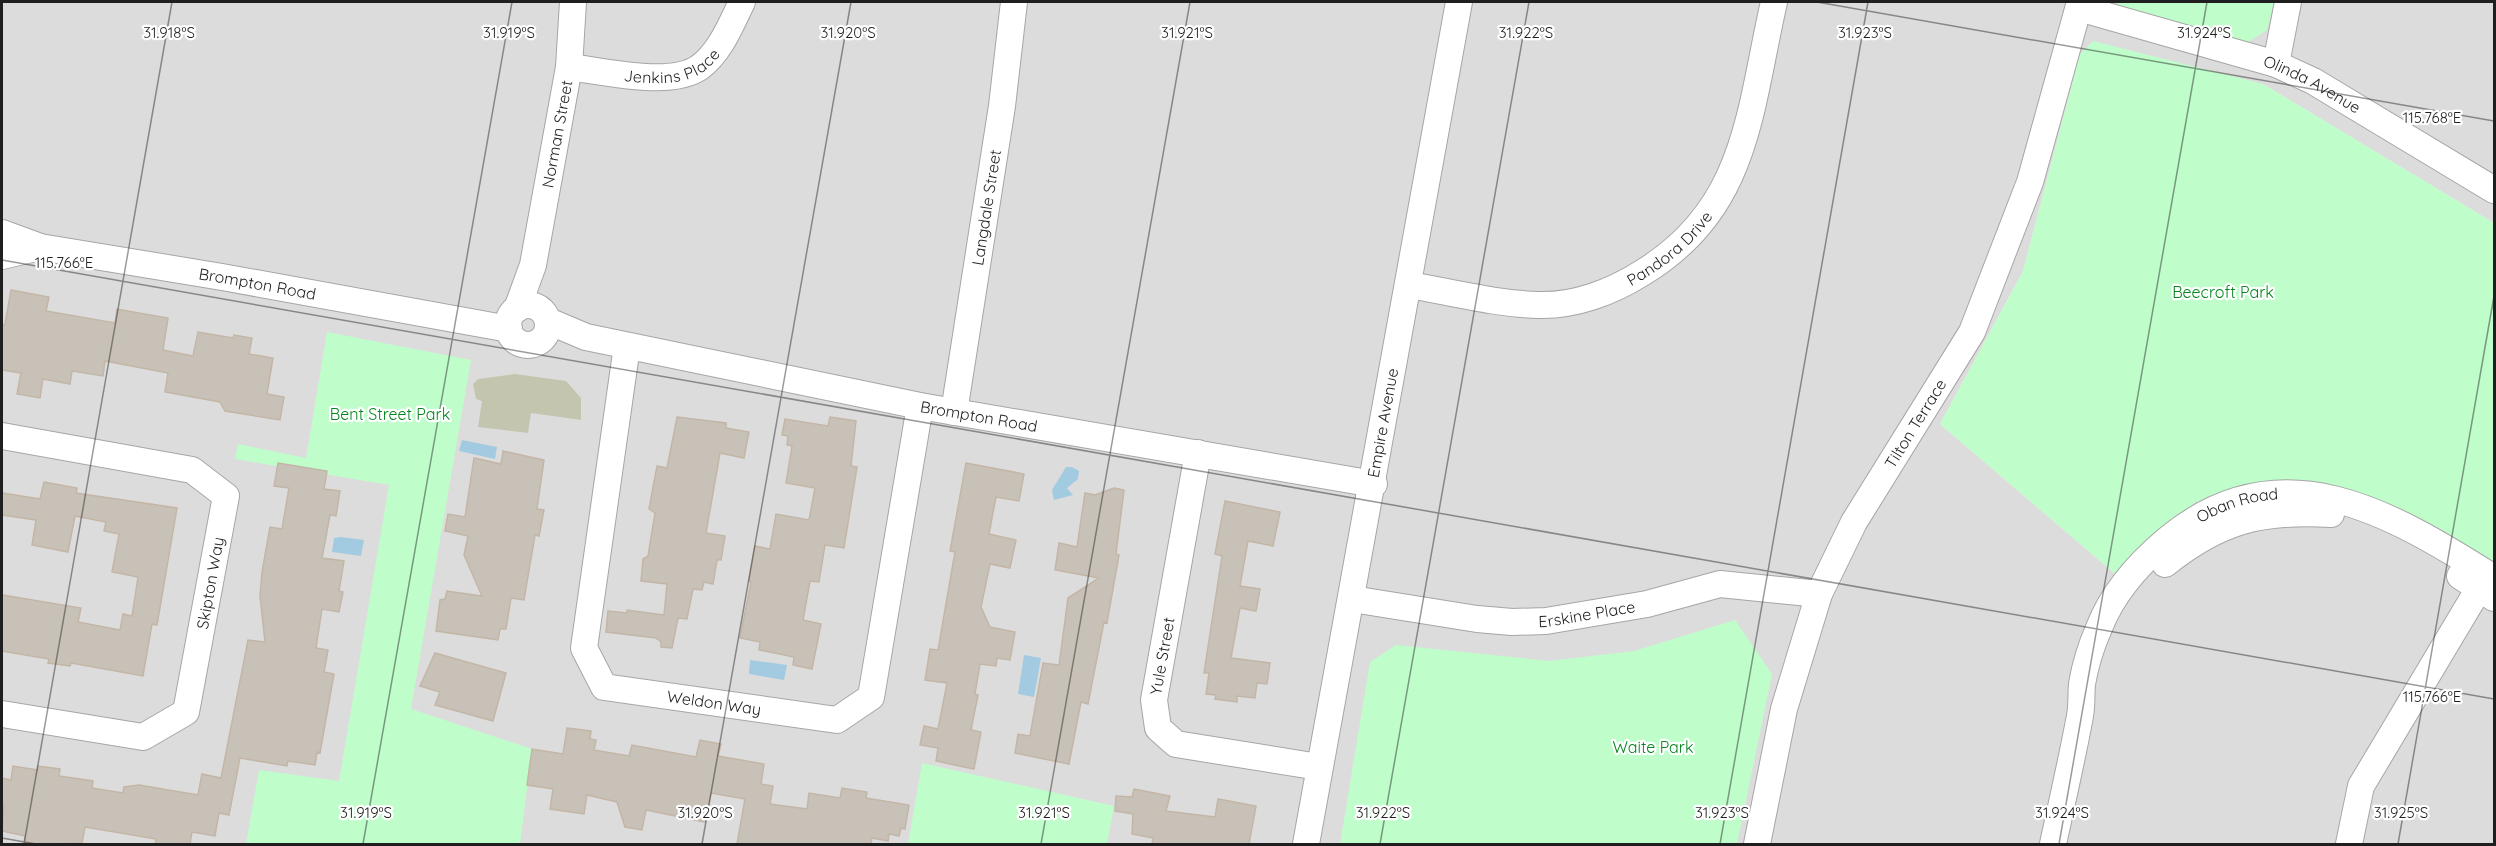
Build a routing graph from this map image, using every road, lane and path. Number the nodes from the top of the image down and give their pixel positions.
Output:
1 (573, 2) edge
2 (742, 2) edge
3 (1014, 2) edge
4 (1459, 2) edge
5 (1774, 2) edge
6 (2288, 2) edge
7 (2079, 5) edge
8 (2276, 64) junction
9 (569, 68) junction
10 (2494, 190) edge
11 (2, 233) edge
12 (40, 247) junction
13 (2, 256) edge
14 (533, 264) junction
15 (1409, 285) junction
16 (513, 318) junction
17 (544, 326) junction
18 (627, 346) junction
19 (920, 406) junction
20 (954, 412) junction
21 (2, 436) edge
22 (1198, 453) junction
23 (1374, 484) junction
24 (2489, 584) edge
25 (1819, 594) junction
26 (1352, 599) junction
27 (2, 714) edge
28 (1319, 767) junction
29 (1306, 844) edge
30 (1756, 844) edge
31 (2053, 844) edge
32 (2349, 844) edge

1 - 9 street, Norman Street
2 - 9 street, Jenkins Place
3 - 20 street, Langdale Street
4 - 15 street, Empire Avenue
5 - 15 street, Pandora Drive
6 - 8 street
7 - 8 street, Olinda Avenue
7 - 25 street, Tilton Terrace
8 - 10 street, Olinda Avenue
9 - 14 street, Norman Street
11 - 12 street, Brompton Road
12 - 13 street, Brompton Road
12 - 16 street, Brompton Road
14 - 16 street, Norman Street
14 - 17 street, Norman Street
15 - 23 street, Empire Avenue
16 - 17 street, Brompton Road
16 - 17 street
17 - 18 street, Brompton Road
18 - 19 street, Brompton Road
18 - 19 street, Weldon Way
19 - 20 street, Brompton Road
20 - 22 street, Brompton Road
21 - 27 street, Skipton Way
22 - 23 street, Brompton Road
22 - 28 street, Yule Street
23 - 26 street, Empire Avenue
24 - 31 street, Oban Road
24 - 32 street
25 - 26 street, Erskine Place
25 - 30 street, Tilton Terrace
26 - 28 street, Empire Avenue
28 - 29 street, Empire Avenue

